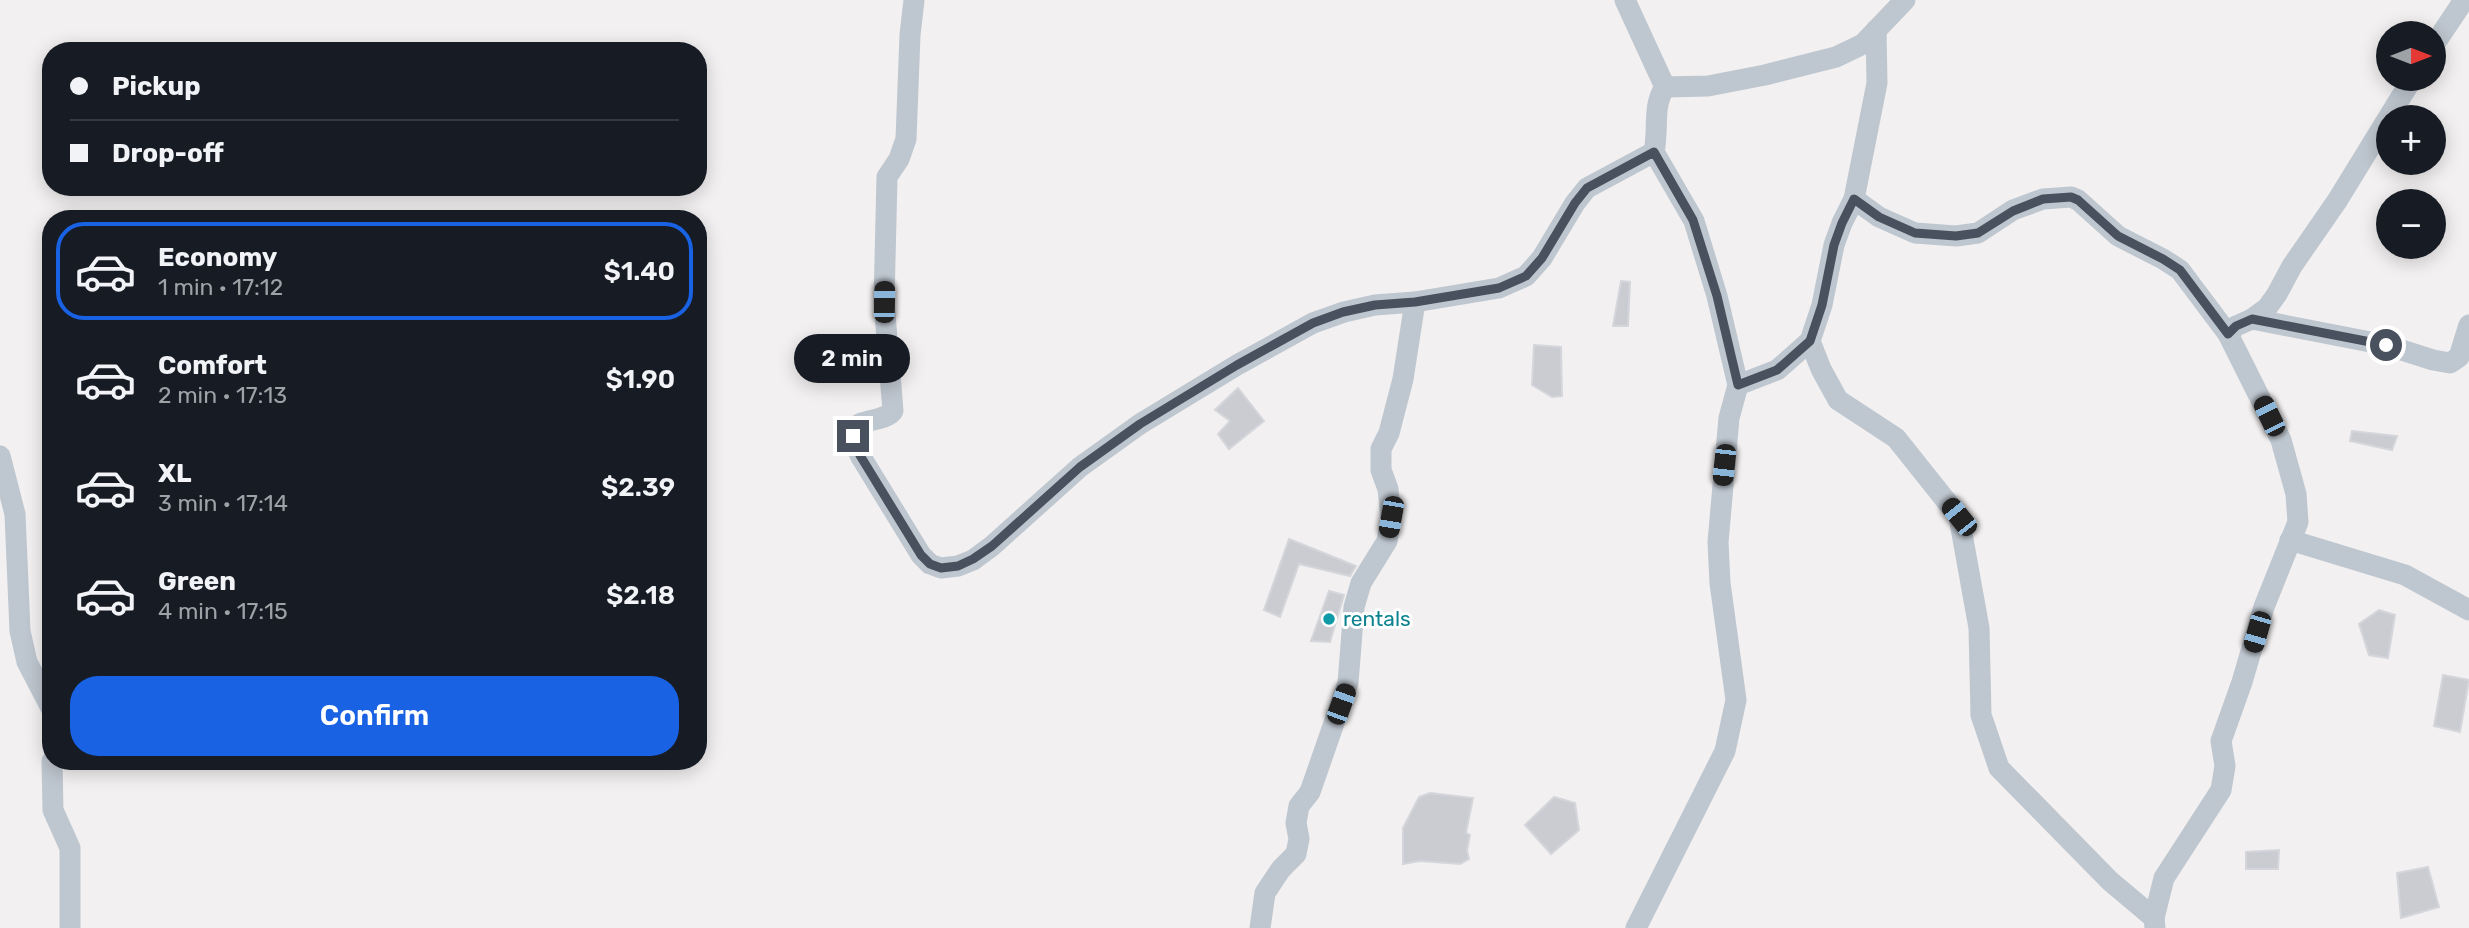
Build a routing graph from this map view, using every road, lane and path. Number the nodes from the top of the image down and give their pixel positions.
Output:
1 (914, 0) edge
2 (1625, 0) edge
3 (1905, 0) edge
4 (2464, 0) edge
5 (2446, 27) edge
6 (1876, 30) junction
7 (1665, 87) junction
8 (2405, 91) edge
9 (1654, 152) junction
10 (1854, 199) junction
11 (1415, 302) junction
12 (2252, 319) junction
13 (2469, 325) edge
14 (2228, 334) junction
15 (1810, 341) junction
16 (1738, 385) junction
17 (0, 456) edge
18 (2290, 540) junction
19 (2469, 610) edge
20 (42, 691) edge
21 (52, 770) edge
22 (2154, 923) edge
23 (70, 928) edge
24 (1260, 928) edge
25 (1636, 928) edge

1 - 11 street
2 - 7 street
3 - 6 street
4 - 5 street
6 - 7 street
6 - 10 street
7 - 9 street
8 - 12 street
9 - 11 street
9 - 16 street
10 - 14 street
10 - 15 street
11 - 24 street
12 - 13 street
12 - 14 street
14 - 18 street
15 - 16 street
15 - 22 street
16 - 25 street
17 - 20 street
18 - 19 street
18 - 22 street
21 - 23 street

